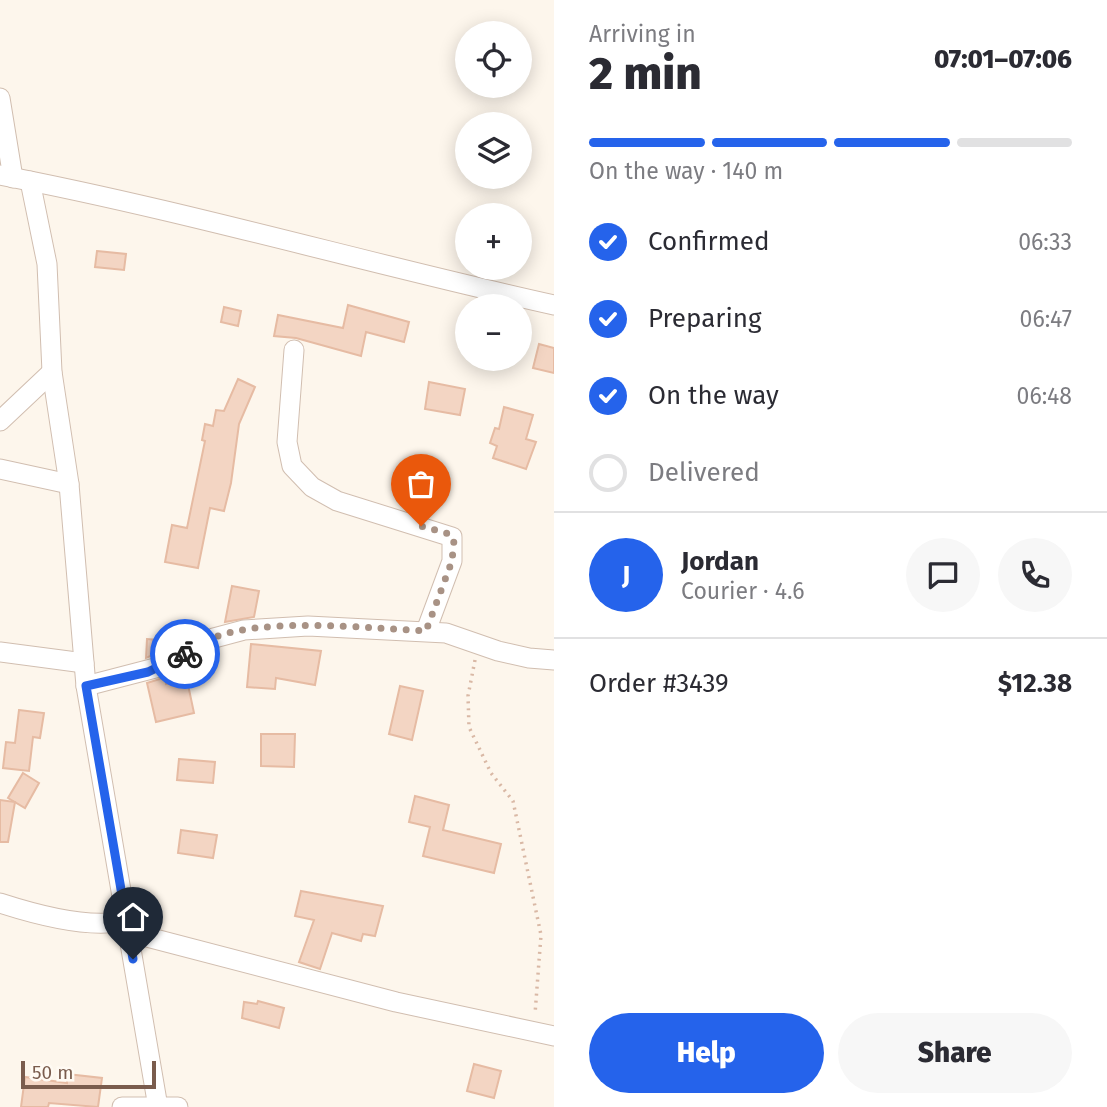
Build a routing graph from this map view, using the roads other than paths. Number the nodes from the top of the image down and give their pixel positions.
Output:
1 (0, 98) edge
2 (15, 178) edge
3 (554, 305) edge
4 (294, 350) dead end
5 (52, 372) junction
6 (0, 421) edge
7 (0, 469) edge
8 (69, 484) junction
9 (426, 631) junction
10 (0, 652) edge
11 (554, 660) edge
12 (84, 663) junction
13 (86, 686) junction
14 (4, 907) edge
15 (127, 926) junction
16 (554, 1036) edge
17 (122, 1107) edge
18 (158, 1107) edge
19 (178, 1107) edge

1 - 2 street
2 - 3 street
2 - 5 street
4 - 9 street
5 - 6 street
5 - 8 street
7 - 8 street
8 - 12 street
9 - 11 street
9 - 13 street
10 - 12 street
12 - 13 street
13 - 15 street
14 - 15 street
15 - 16 street
15 - 18 street
17 - 18 street
18 - 19 street

